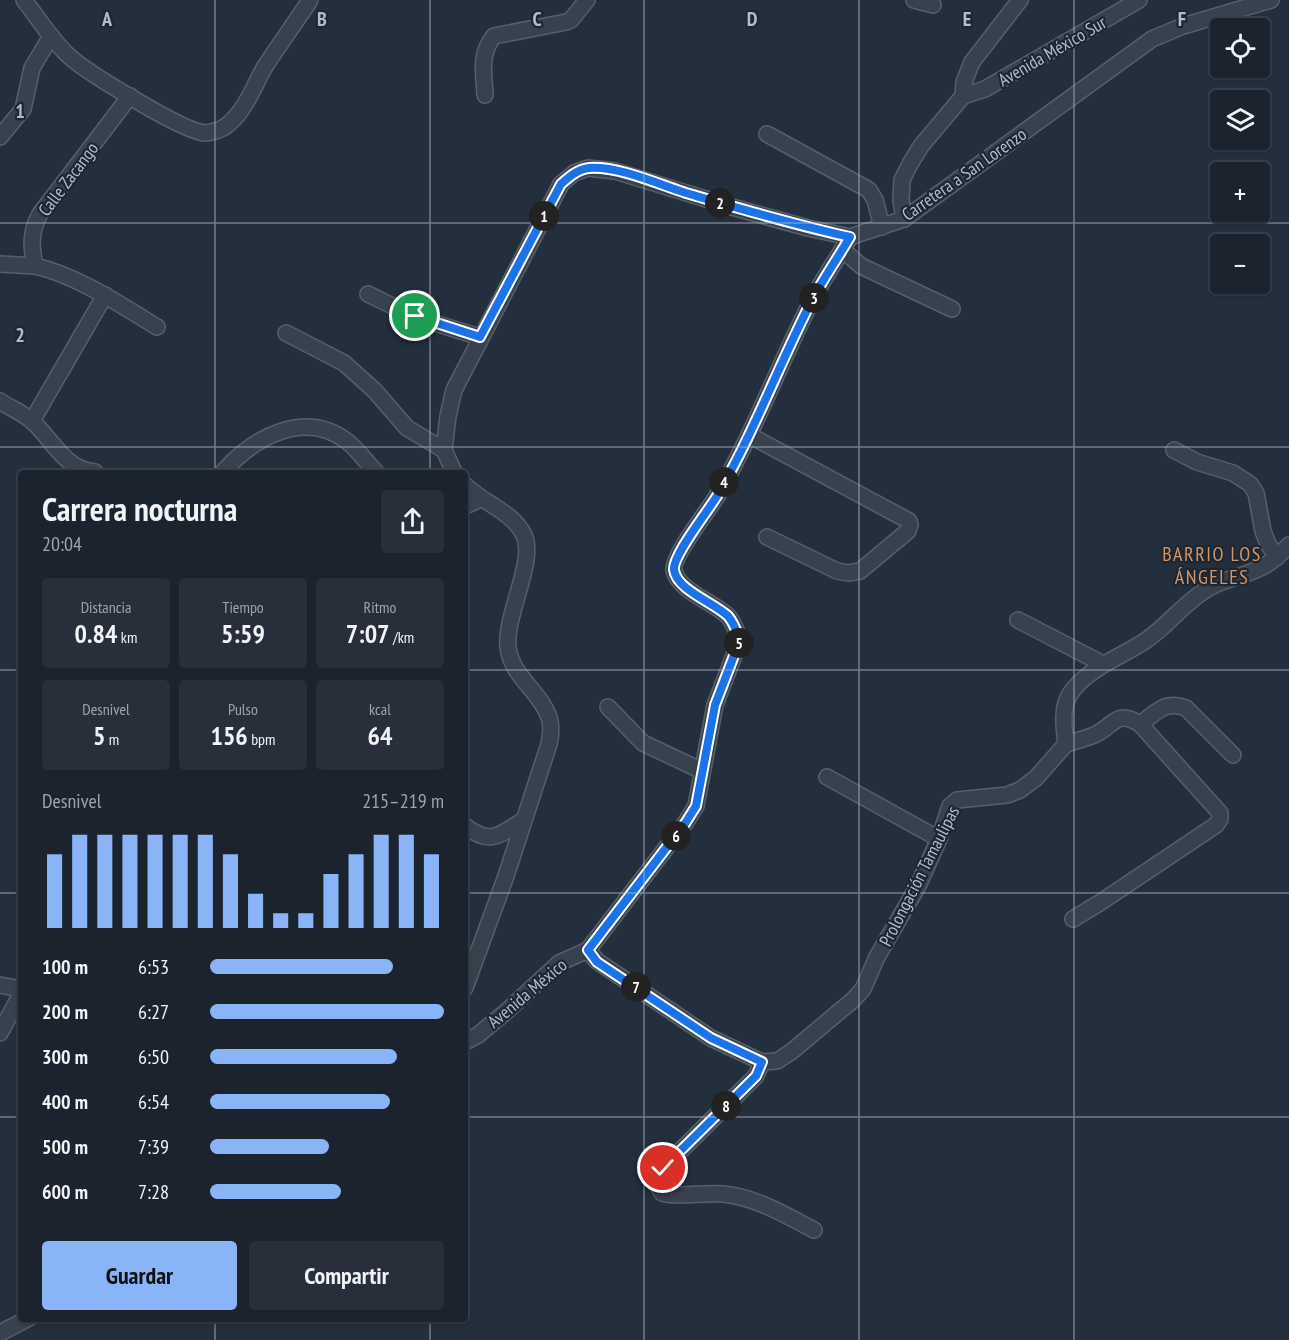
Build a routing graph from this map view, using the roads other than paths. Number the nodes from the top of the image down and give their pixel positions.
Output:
1 (24, 0) edge
2 (310, 0) edge
3 (587, 0) edge
4 (914, 0) edge
5 (1020, 0) edge
6 (1139, 0) edge
7 (1271, 0) edge
8 (933, 5) dead end
9 (51, 36) junction
10 (485, 95) dead end
11 (130, 96) junction
12 (963, 96) junction
13 (767, 134) dead end
14 (0, 137) edge
15 (904, 219) junction
16 (882, 228) junction
17 (847, 244) junction
18 (0, 264) edge
19 (35, 266) junction
20 (368, 294) dead end
21 (105, 295) junction
22 (952, 309) dead end
23 (157, 327) dead end
24 (286, 333) dead end
25 (480, 337) junction
26 (0, 401) edge
27 (32, 421) junction
28 (749, 435) junction
29 (444, 450) junction
30 (1174, 450) dead end
31 (87, 470) edge
32 (225, 470) edge
33 (374, 470) edge
34 (453, 470) edge
35 (468, 487) edge
36 (482, 499) junction
37 (468, 505) edge
38 (767, 537) dead end
39 (1289, 545) edge
40 (1277, 557) junction
41 (1018, 620) dead end
42 (1103, 664) junction
43 (608, 707) dead end
44 (1140, 724) junction
45 (1066, 744) junction
46 (1233, 755) dead end
47 (702, 771) junction
48 (828, 777) dead end
49 (524, 820) junction
50 (468, 828) edge
51 (939, 839) junction
52 (1072, 919) dead end
53 (588, 950) junction
54 (468, 979) edge
55 (0, 985) edge
56 (18, 988) edge
57 (18, 1000) edge
58 (0, 1033) edge
59 (468, 1040) edge
60 (762, 1062) junction
61 (814, 1230) dead end
62 (24, 1322) edge
63 (0, 1333) edge

1 - 9 street
2 - 11 street
3 - 10 street
4 - 8 street
5 - 12 street
6 - 12 street, Avenida México Sur
7 - 15 street, Carretera a San Lorenzo
9 - 11 street
9 - 14 street
11 - 19 street, Calle Zacango
12 - 15 street
13 - 16 street
15 - 16 street, Carretera a San Lorenzo
16 - 17 street, Carretera a San Lorenzo
17 - 22 street
17 - 25 street, Carretera a San Lorenzo
17 - 28 street, Avenida México
18 - 19 street
19 - 21 street
20 - 25 street
21 - 23 street
21 - 27 street
24 - 29 street
25 - 29 street, Carretera a San Lorenzo
26 - 27 street
27 - 31 street
28 - 38 street
28 - 47 street, Avenida México
29 - 34 street
30 - 40 street
32 - 33 street
35 - 36 street
36 - 37 street
36 - 49 street
39 - 40 street
40 - 42 street
41 - 42 street
42 - 45 street
43 - 47 street
44 - 45 street
44 - 46 street
44 - 52 street
45 - 51 street, Prolongación Tamaulipas
47 - 53 street, Avenida México
48 - 51 street
49 - 50 street
49 - 54 street
51 - 60 street, Prolongación Tamaulipas
53 - 59 street, Avenida México
53 - 60 street
55 - 56 street
57 - 58 street
60 - 61 street
62 - 63 street

